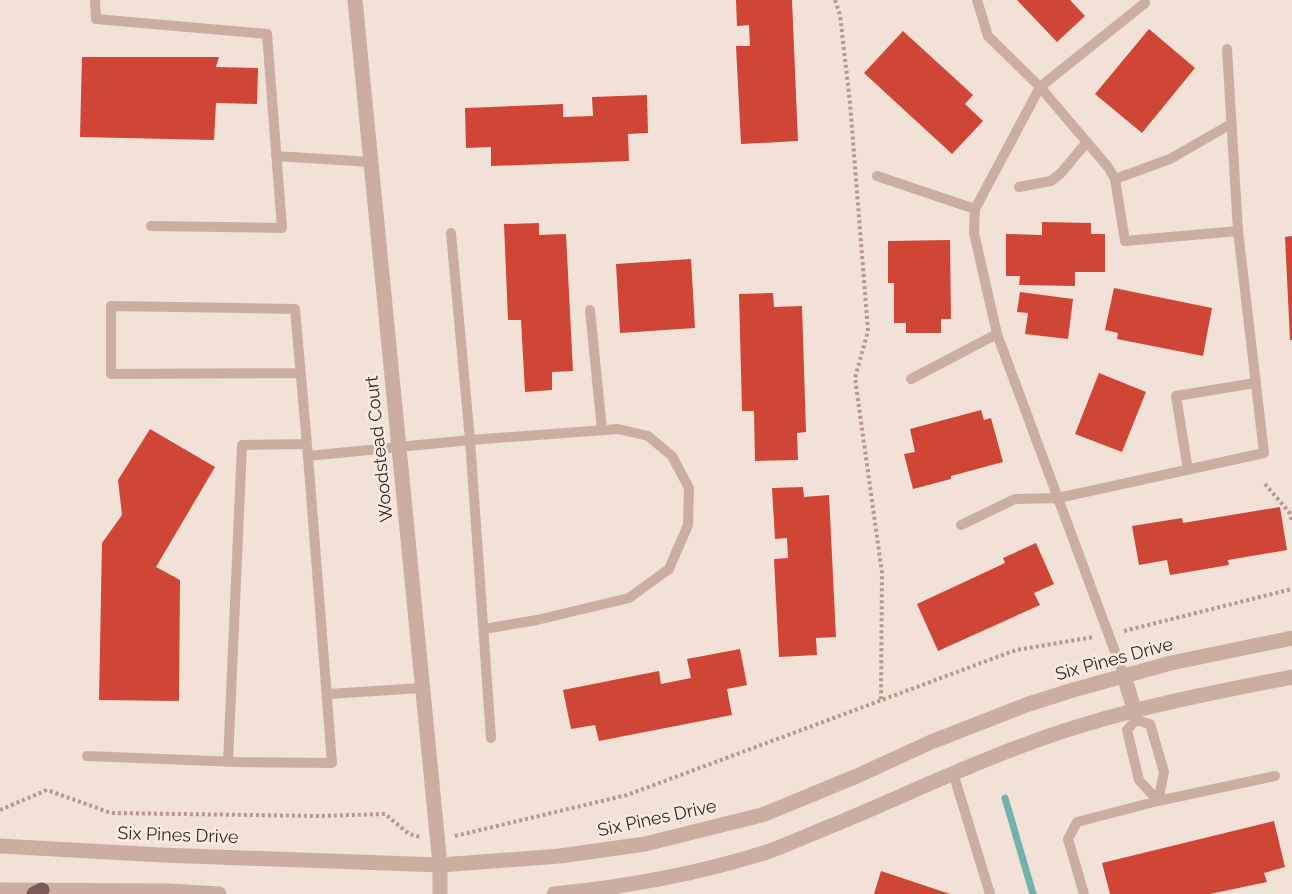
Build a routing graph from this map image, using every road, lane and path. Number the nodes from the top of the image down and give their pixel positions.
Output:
1 (94, 0) edge
2 (355, 0) edge
3 (835, 0) edge
4 (977, 0) edge
5 (1157, 0) edge
6 (1145, 2) edge
7 (1227, 49) dead end
8 (1040, 87) junction
9 (1231, 124) junction
10 (1086, 142) junction
11 (276, 156) junction
12 (371, 162) junction
13 (877, 176) dead end
14 (1115, 179) junction
15 (1019, 187) dead end
16 (975, 209) junction
17 (151, 226) dead end
18 (1238, 231) junction
19 (451, 233) dead end
20 (590, 310) dead end
21 (997, 334) junction
22 (301, 373) junction
23 (911, 380) dead end
24 (1255, 383) junction
25 (602, 430) junction
26 (470, 440) junction
27 (307, 444) junction
28 (399, 447) junction
29 (308, 456) junction
30 (1188, 470) junction
31 (1265, 484) dead end
32 (1058, 498) junction
33 (1292, 521) edge
34 (961, 525) dead end
35 (1292, 589) edge
36 (484, 629) junction
37 (1108, 635) junction
38 (1292, 638) edge
39 (1124, 676) junction
40 (1292, 677) edge
41 (422, 688) junction
42 (328, 694) junction
43 (881, 702) junction
44 (1136, 716) junction
45 (491, 738) dead end
46 (87, 756) dead end
47 (228, 762) junction
48 (953, 773) junction
49 (1275, 776) dead end
50 (1158, 801) junction
51 (0, 810) edge
52 (437, 841) junction
53 (0, 846) edge
54 (440, 865) junction
55 (0, 890) edge
56 (38, 892) edge
57 (219, 894) edge
58 (440, 894) edge
59 (554, 894) edge
60 (990, 894) edge
61 (1083, 894) edge

1 - 11 lane
2 - 12 street, Woodstead Court
3 - 43 path
4 - 8 lane
5 - 6 lane
6 - 8 lane
7 - 9 lane
8 - 10 lane
8 - 16 lane
9 - 14 lane
9 - 18 lane
10 - 14 lane
10 - 15 lane
11 - 12 lane
11 - 17 lane
12 - 28 street, Woodstead Court
13 - 16 lane
14 - 18 lane
16 - 21 lane
18 - 24 lane
19 - 26 lane
20 - 25 lane
21 - 23 lane
21 - 32 lane
22 - 22 lane
22 - 27 lane
24 - 30 lane
24 - 30 lane
25 - 26 lane
25 - 36 lane
26 - 28 lane
26 - 36 lane
27 - 29 lane
27 - 47 lane
28 - 29 lane
28 - 41 street, Woodstead Court
29 - 42 lane
30 - 32 lane
31 - 33 path
32 - 34 lane
32 - 37 lane
35 - 37 path
36 - 45 lane
37 - 39 lane
37 - 43 path
38 - 39 street, Six Pines Drive
39 - 44 street
39 - 54 street, Six Pines Drive
40 - 44 street
41 - 42 lane
41 - 52 street, Woodstead Court
42 - 47 lane
43 - 52 path
44 - 48 street
44 - 50 lane
44 - 50 lane
46 - 47 lane
48 - 59 street
48 - 60 lane
49 - 50 lane
50 - 61 lane
51 - 52 path
52 - 54 street, Woodstead Court
53 - 54 street, Six Pines Drive
54 - 58 street, Woodstead Court
55 - 56 street
56 - 57 street

